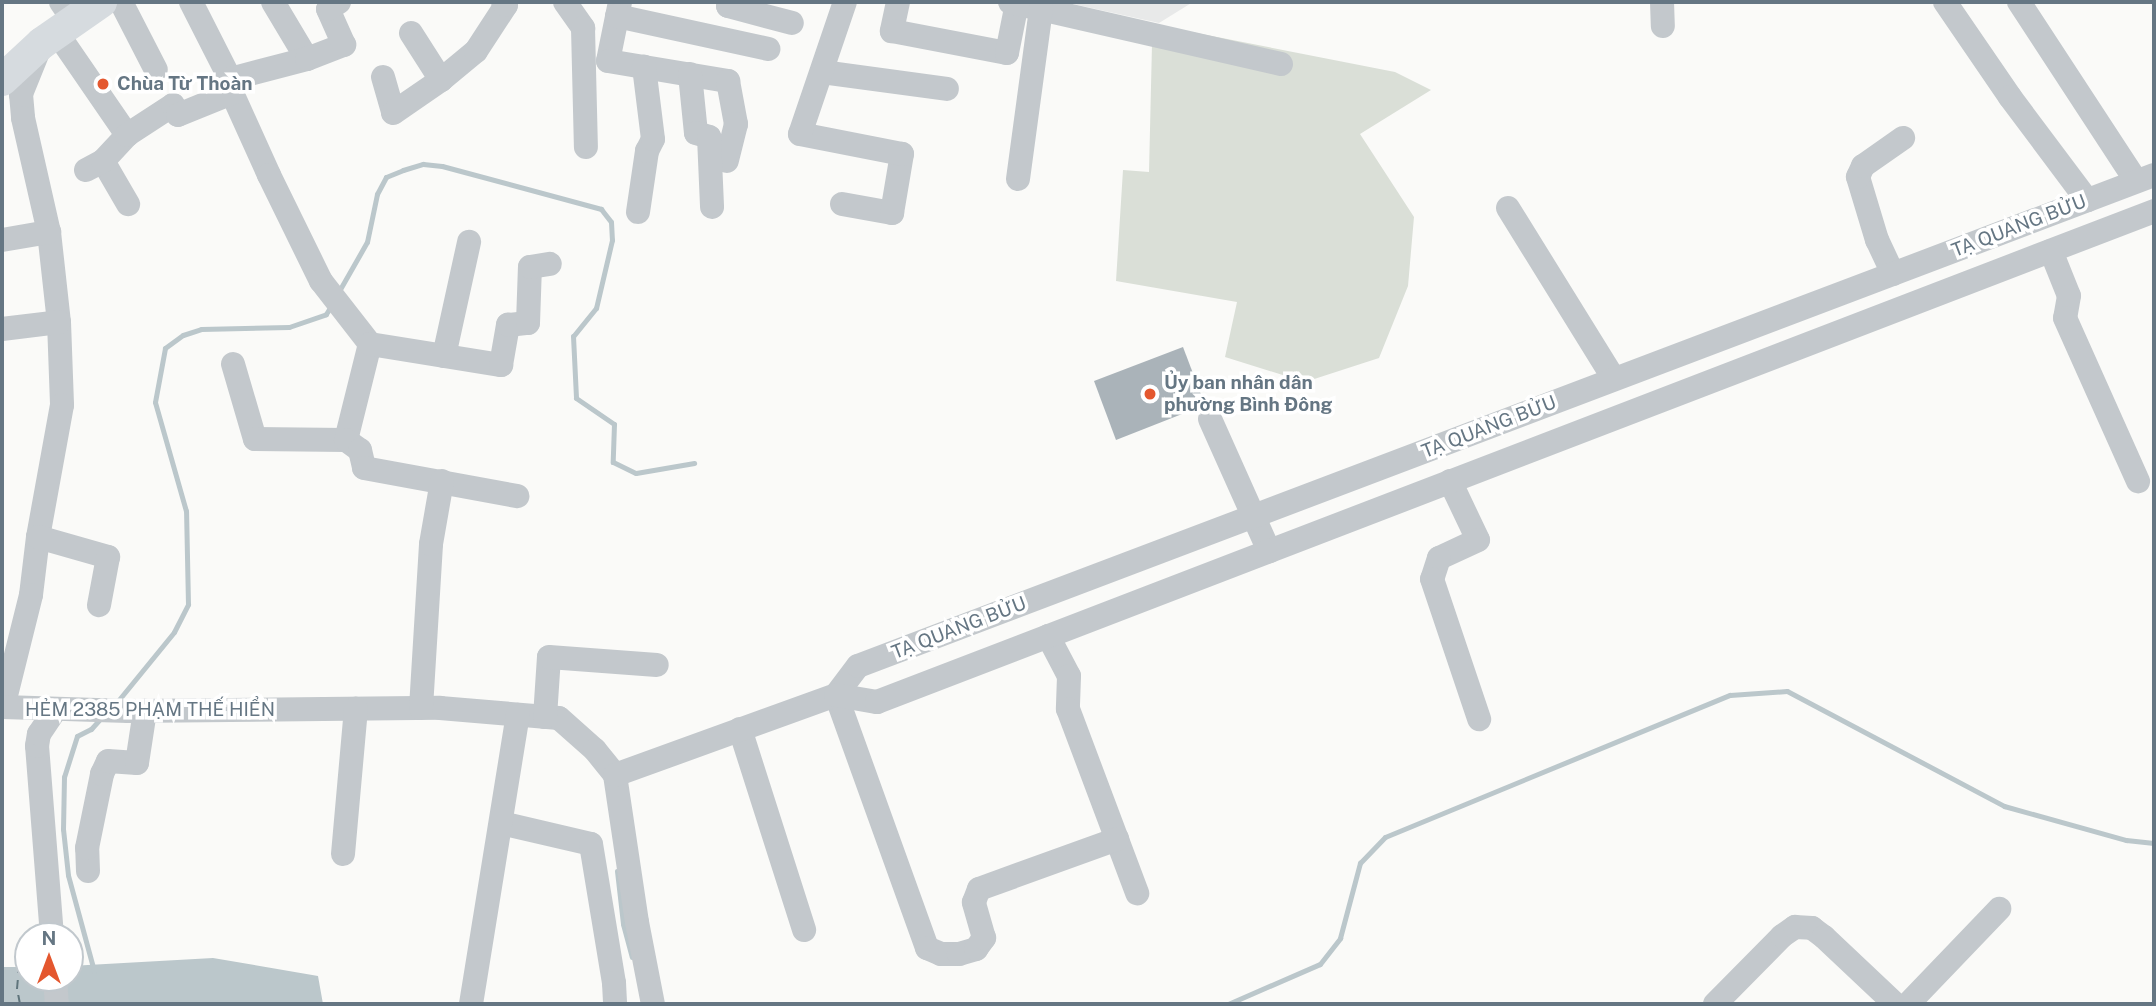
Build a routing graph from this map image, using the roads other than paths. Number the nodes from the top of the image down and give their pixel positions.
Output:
1 (101, 2) edge
2 (121, 2) edge
3 (191, 2) edge
4 (273, 2) edge
5 (339, 2) edge
6 (565, 2) edge
7 (729, 2) edge
8 (845, 2) edge
9 (898, 2) edge
10 (1014, 2) edge
11 (1945, 2) edge
12 (2020, 2) edge
13 (507, 3) edge
14 (619, 9) edge
15 (1041, 9) junction
16 (792, 23) dead end
17 (59, 25) edge
18 (411, 33) dead end
19 (768, 49) dead end
20 (307, 59) junction
21 (1281, 64) dead end
22 (644, 67) junction
23 (156, 70) dead end
24 (822, 72) junction
25 (690, 74) junction
26 (383, 78) dead end
27 (2, 80) edge
28 (441, 80) junction
29 (231, 86) junction
30 (947, 89) dead end
31 (127, 135) junction
32 (1903, 138) dead end
33 (586, 147) dead end
34 (727, 161) dead end
35 (2145, 178) edge
36 (1018, 179) dead end
37 (2087, 200) junction
38 (128, 204) dead end
39 (842, 204) dead end
40 (712, 207) dead end
41 (1508, 208) dead end
42 (2154, 211) edge
43 (638, 212) dead end
44 (49, 232) junction
45 (2, 240) edge
46 (469, 242) dead end
47 (2051, 251) junction
48 (550, 264) dead end
49 (1892, 274) junction
50 (1832, 297) junction
51 (59, 322) junction
52 (2, 329) edge
53 (1849, 329) junction
54 (370, 344) junction
55 (444, 356) junction
56 (233, 364) dead end
57 (1614, 379) junction
58 (1210, 419) dead end
59 (346, 440) junction
60 (442, 481) junction
61 (1450, 481) junction
62 (2138, 481) dead end
63 (517, 496) dead end
64 (1255, 516) junction
65 (38, 537) junction
66 (1269, 551) junction
67 (99, 605) dead end
68 (1048, 636) junction
69 (657, 665) dead end
70 (836, 695) junction
71 (421, 708) junction
72 (56, 709) junction
73 (356, 709) junction
74 (137, 710) junction
75 (518, 715) junction
76 (545, 717) junction
77 (1479, 719) dead end
78 (740, 729) junction
79 (615, 775) junction
80 (500, 823) junction
81 (1117, 839) junction
82 (343, 854) dead end
83 (88, 871) dead end
84 (1137, 893) dead end
85 (1999, 909) dead end
86 (51, 922) edge
87 (804, 930) dead end
88 (471, 1004) edge
89 (615, 1004) edge
90 (653, 1004) edge
91 (1715, 1004) edge
92 (1895, 1004) edge
93 (1908, 1004) edge

1 - 17 main road
2 - 23 street
3 - 29 street
4 - 20 street
5 - 20 street
6 - 33 street
7 - 16 street
8 - 24 street
9 - 10 street
10 - 15 street
11 - 37 street
12 - 35 street
13 - 28 street
14 - 19 street
14 - 22 street
15 - 21 street
15 - 36 street
17 - 27 main road
17 - 31 street
17 - 44 street, HẺM 2385 PHẠM THẾ HIỂN
18 - 28 street
20 - 29 street
22 - 25 street
22 - 43 street
24 - 30 street
24 - 39 street
25 - 34 street
25 - 40 street
26 - 28 street
29 - 31 street
29 - 54 street
31 - 38 street
32 - 49 street
35 - 37 street, TẠ QUANG BỬU
37 - 49 street, TẠ QUANG BỬU
41 - 57 street
42 - 47 street, TẠ QUANG BỬU
44 - 45 street
44 - 51 street, HẺM 2385 PHẠM THẾ HIỂN
46 - 55 street
47 - 53 street, TẠ QUANG BỬU
47 - 62 street
48 - 55 street
49 - 50 street, TẠ QUANG BỬU
50 - 53 street
50 - 57 street, TẠ QUANG BỬU
51 - 52 street
51 - 65 street, HẺM 2385 PHẠM THẾ HIỂN
53 - 61 street, TẠ QUANG BỬU
54 - 55 street
54 - 59 street
56 - 59 street
57 - 64 street, TẠ QUANG BỬU
58 - 64 street
59 - 60 street
60 - 63 street
60 - 71 street
61 - 66 street, TẠ QUANG BỬU
61 - 77 street
64 - 66 street
64 - 70 street, TẠ QUANG BỬU
65 - 67 street
65 - 72 street, HẺM 2385 PHẠM THẾ HIỂN
66 - 68 street, TẠ QUANG BỬU
68 - 70 street, TẠ QUANG BỬU
68 - 81 street
69 - 76 street
70 - 78 street, TẠ QUANG BỬU
70 - 81 street
71 - 73 street, HẺM 2385 PHẠM THẾ HIỂN
71 - 75 street, HẺM 2385 PHẠM THẾ HIỂN
72 - 74 street, HẺM 2385 PHẠM THẾ HIỂN
72 - 86 street
73 - 74 street, HẺM 2385 PHẠM THẾ HIỂN
73 - 82 street
74 - 83 street
75 - 76 street, HẺM 2385 PHẠM THẾ HIỂN
75 - 80 street
76 - 79 street, HẺM 2385 PHẠM THẾ HIỂN
78 - 79 street, TẠ QUANG BỬU
78 - 87 street
79 - 90 street
80 - 88 street
80 - 89 street
81 - 84 street
85 - 93 street
91 - 92 street

